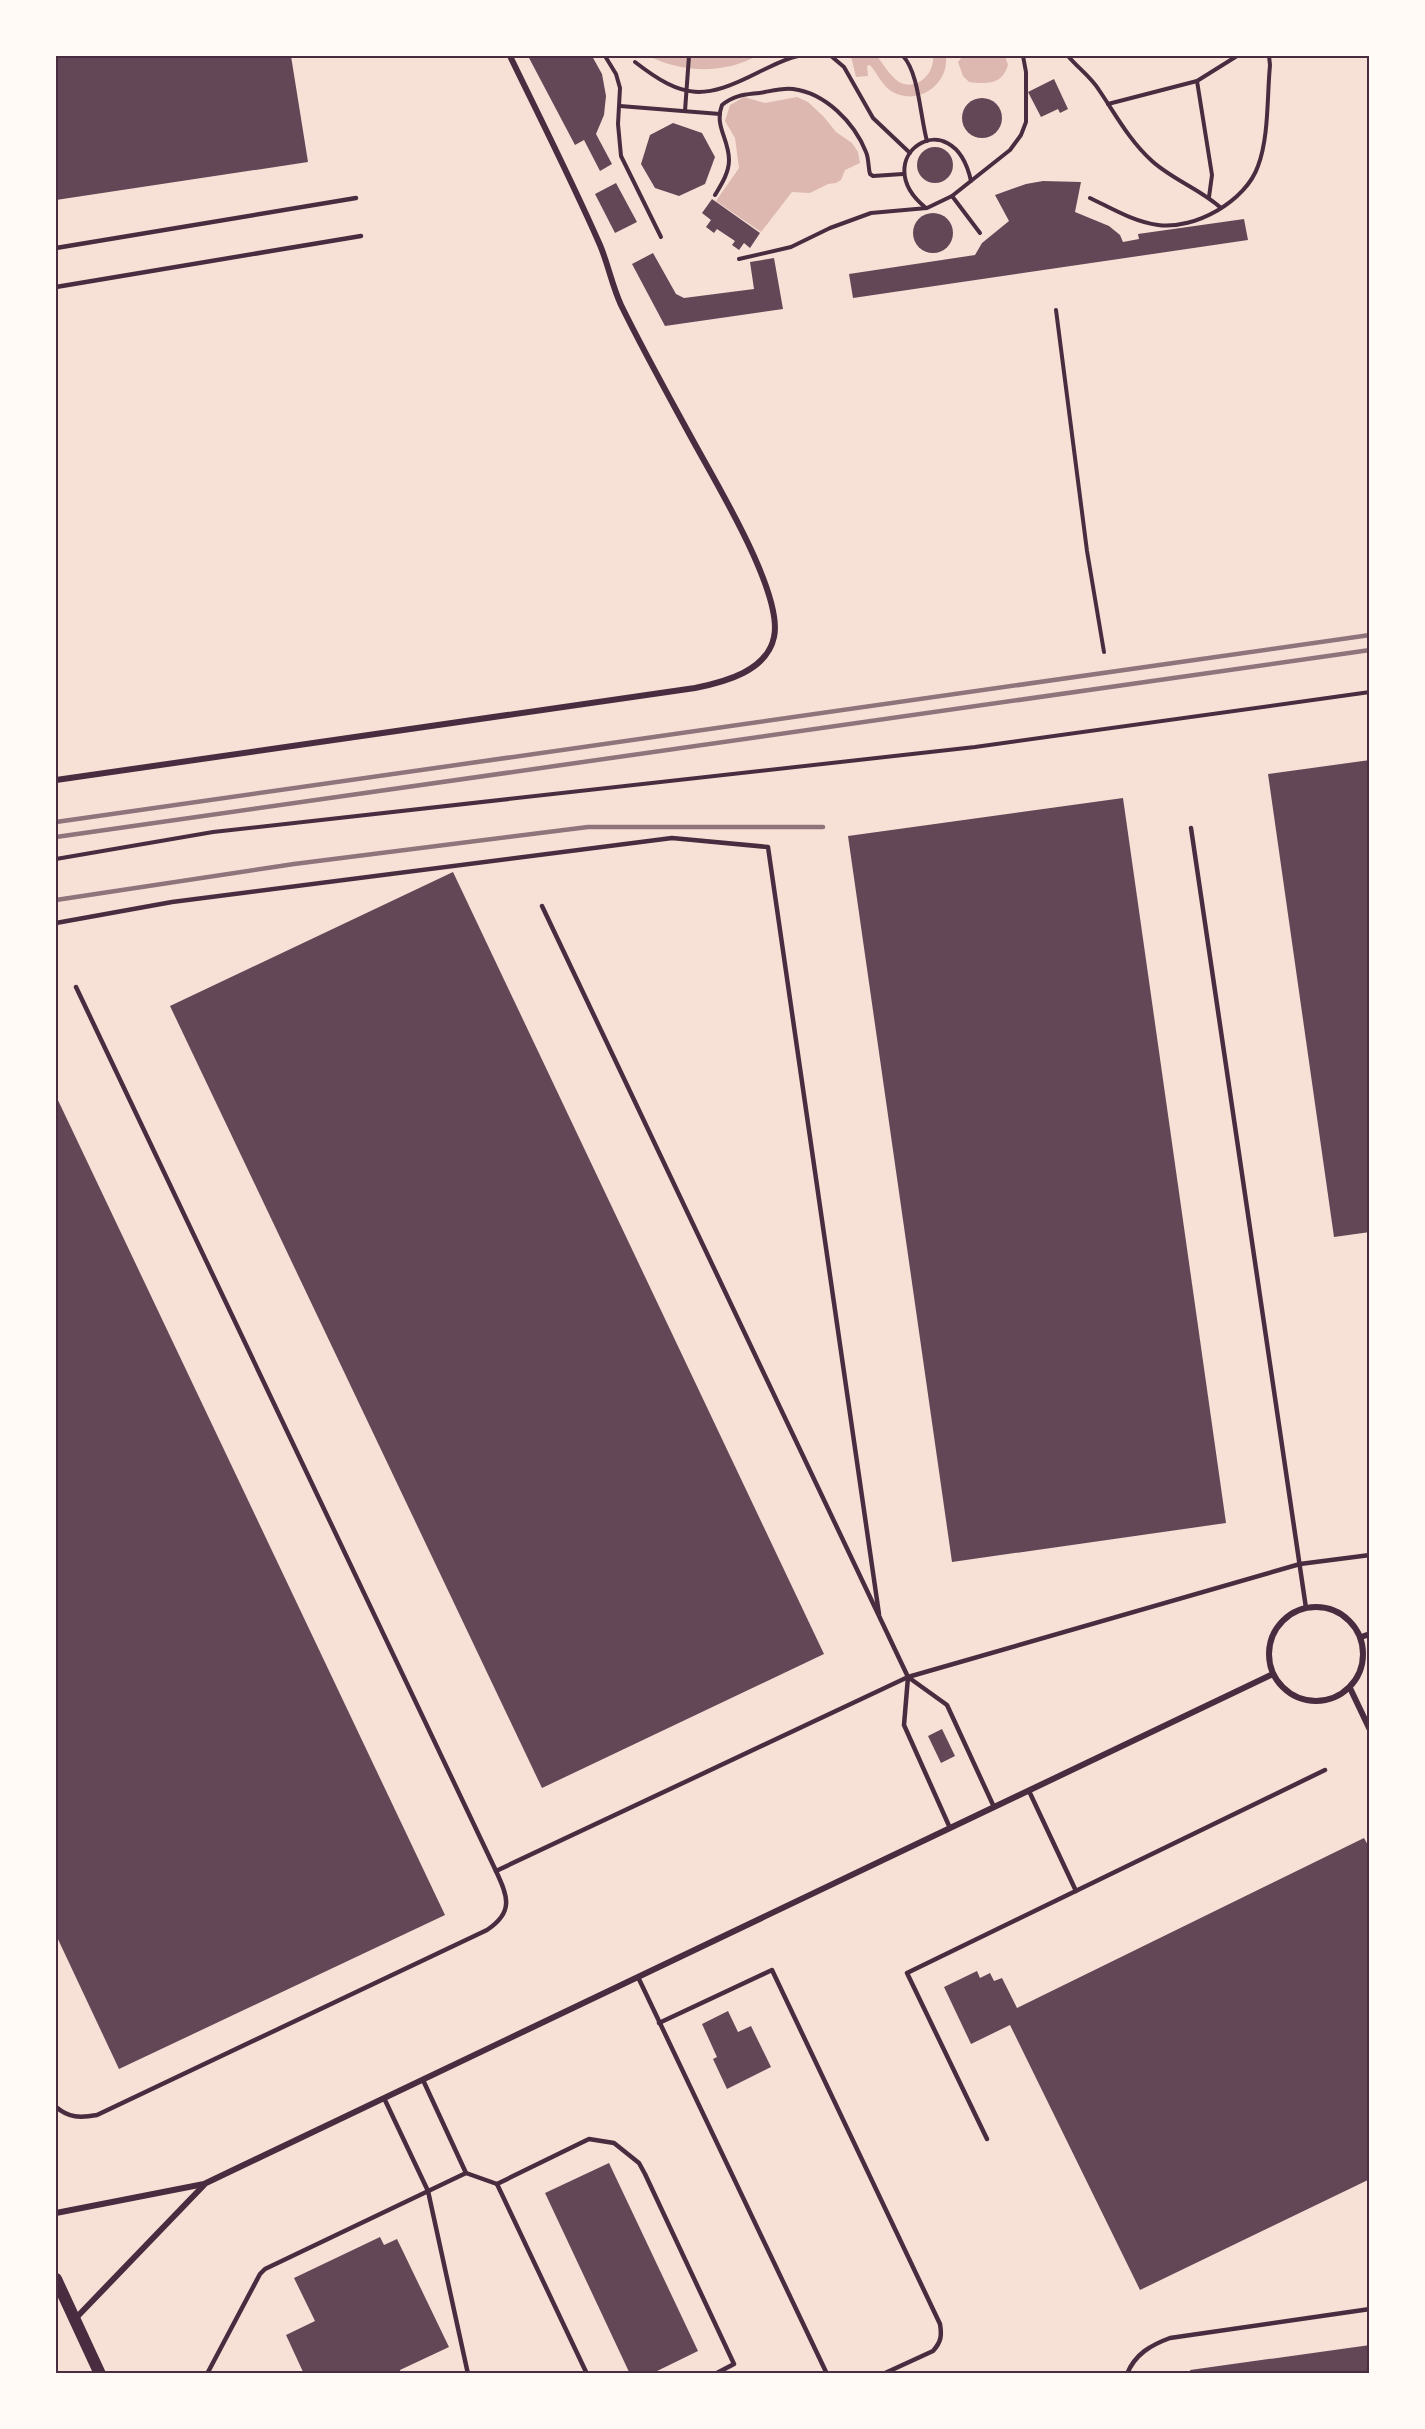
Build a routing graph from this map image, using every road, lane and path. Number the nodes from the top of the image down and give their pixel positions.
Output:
1 (510, 56) edge
2 (605, 56) edge
3 (689, 56) edge
4 (798, 56) edge
5 (831, 56) edge
6 (903, 56) edge
7 (1023, 56) edge
8 (1068, 56) edge
9 (1237, 56) edge
10 (1269, 56) edge
11 (634, 62) dead end
12 (1197, 81) junction
13 (686, 92) junction
14 (1108, 104) junction
15 (620, 106) junction
16 (685, 111) junction
17 (720, 114) junction
18 (927, 141) junction
19 (910, 153) junction
20 (903, 174) junction
21 (971, 181) junction
22 (715, 195) dead end
23 (952, 196) junction
24 (1209, 197) junction
25 (356, 198) dead end
26 (1090, 198) dead end
27 (927, 208) junction
28 (1221, 208) junction
29 (980, 233) dead end
30 (361, 236) dead end
31 (661, 237) dead end
32 (56, 248) edge
33 (740, 259) dead end
34 (56, 287) edge
35 (1056, 310) dead end
36 (1104, 652) dead end
37 (1370, 692) edge
38 (56, 780) edge
39 (1191, 828) dead end
40 (56, 859) edge
41 (542, 906) dead end
42 (56, 923) edge
43 (76, 987) dead end
44 (1370, 1555) edge
45 (1300, 1564) junction
46 (1306, 1608) junction
47 (879, 1614) junction
48 (1370, 1634) edge
49 (1361, 1637) junction
50 (1273, 1674) junction
51 (908, 1677) junction
52 (1350, 1688) junction
53 (1370, 1730) edge
54 (1325, 1770) dead end
55 (1029, 1791) junction
56 (994, 1807) junction
57 (950, 1828) junction
58 (496, 1871) junction
59 (1076, 1891) junction
60 (638, 1977) junction
61 (659, 2023) junction
62 (423, 2080) junction
63 (384, 2098) junction
64 (56, 2107) edge
65 (987, 2139) dead end
66 (466, 2173) junction
67 (204, 2184) junction
68 (497, 2184) junction
69 (428, 2191) junction
70 (56, 2213) edge
71 (56, 2279) edge
72 (1370, 2308) edge
73 (75, 2319) junction
74 (100, 2373) edge
75 (207, 2373) edge
76 (468, 2373) edge
77 (587, 2373) edge
78 (715, 2373) edge
79 (827, 2373) edge
80 (883, 2373) edge
81 (1127, 2373) edge

1 - 38 street
2 - 15 path
3 - 13 path
4 - 13 path
5 - 19 path
6 - 18 path
7 - 21 path
8 - 14 path
9 - 12 path
10 - 28 path
11 - 13 path
12 - 14 path
12 - 24 path
13 - 16 path
14 - 24 path
15 - 16 path
15 - 31 path
16 - 17 path
17 - 20 path
17 - 22 path
18 - 19 path
18 - 21 path
19 - 20 path
20 - 27 path
21 - 23 path
23 - 27 path
23 - 29 path
24 - 28 path
25 - 32 lane
26 - 28 path
27 - 33 path
30 - 34 lane
35 - 36 path
37 - 40 path
39 - 45 lane
41 - 47 lane
42 - 47 lane
43 - 58 lane
44 - 45 lane
45 - 46 lane
45 - 51 lane
46 - 49 street
46 - 50 street
47 - 51 lane
48 - 49 street
49 - 52 street
50 - 52 street
50 - 55 street
51 - 56 lane
51 - 57 lane
51 - 58 lane
52 - 53 street
54 - 59 lane
55 - 56 street
55 - 59 lane
56 - 57 street
57 - 60 street
58 - 64 lane
59 - 65 lane
60 - 61 lane
60 - 62 street
61 - 79 lane
61 - 80 lane
62 - 63 street
62 - 66 lane
63 - 67 street
63 - 69 lane
66 - 68 lane
66 - 69 lane
67 - 70 street
67 - 73 street
68 - 77 lane
68 - 78 lane
69 - 75 lane
69 - 76 lane
71 - 73 main road
72 - 81 lane
73 - 74 main road

